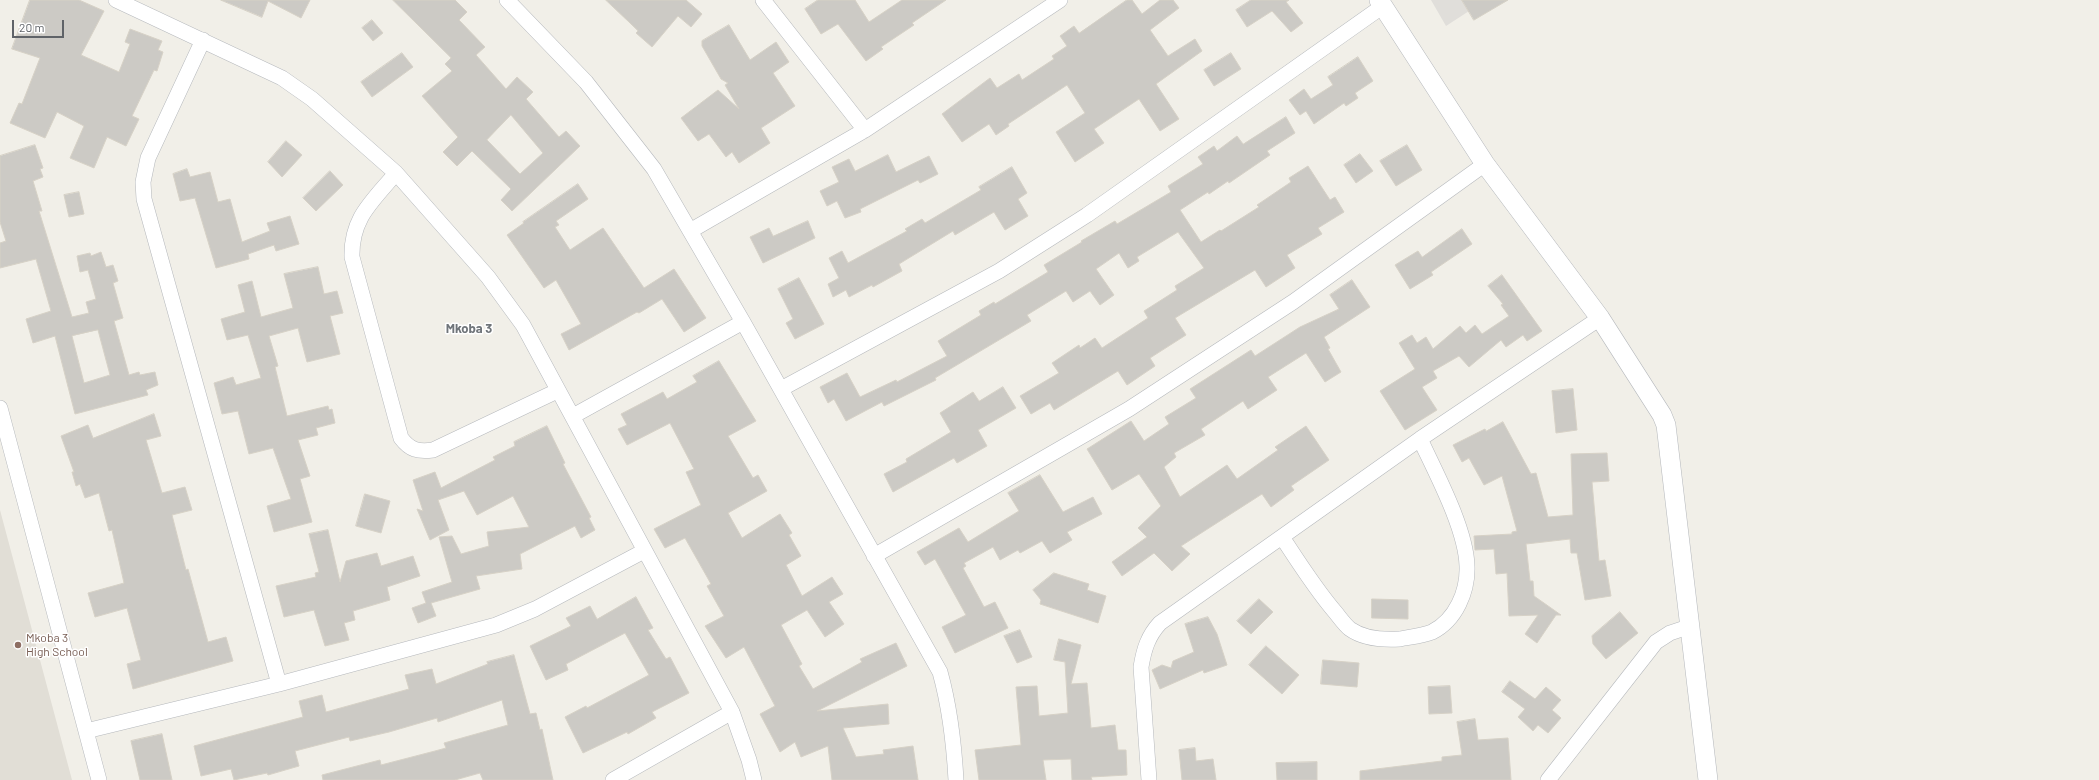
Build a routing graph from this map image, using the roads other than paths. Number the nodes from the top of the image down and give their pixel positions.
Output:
1 (116, 0) edge
2 (507, 0) edge
3 (763, 0) edge
4 (1060, 0) edge
5 (1381, 3) edge
6 (203, 40) junction
7 (865, 130) junction
8 (1485, 164) junction
9 (396, 173) junction
10 (690, 231) junction
11 (1600, 318) junction
12 (743, 322) junction
13 (781, 389) junction
14 (557, 390) junction
15 (0, 408) edge
16 (573, 416) junction
17 (1420, 439) junction
18 (1282, 537) junction
19 (644, 551) junction
20 (874, 556) junction
21 (1690, 626) junction
22 (278, 684) junction
23 (732, 712) junction
24 (86, 731) junction
25 (99, 780) edge
26 (613, 780) edge
27 (754, 780) edge
28 (956, 780) edge
29 (1149, 780) edge
30 (1548, 780) edge
31 (1708, 780) edge

1 - 6 street
2 - 10 street
3 - 7 street
4 - 7 street
5 - 8 street
5 - 13 street
6 - 9 street
6 - 22 street
7 - 10 street
8 - 11 street
8 - 20 street
9 - 14 street
9 - 14 street
10 - 12 street
11 - 17 street
11 - 21 street
12 - 13 street
12 - 16 street
13 - 20 street
14 - 16 street
15 - 24 street
16 - 19 street
17 - 18 street
17 - 18 street
18 - 29 street
19 - 22 street
19 - 23 street
20 - 28 street
21 - 30 street
21 - 31 street
22 - 24 street
23 - 26 street
23 - 27 street
24 - 25 street

